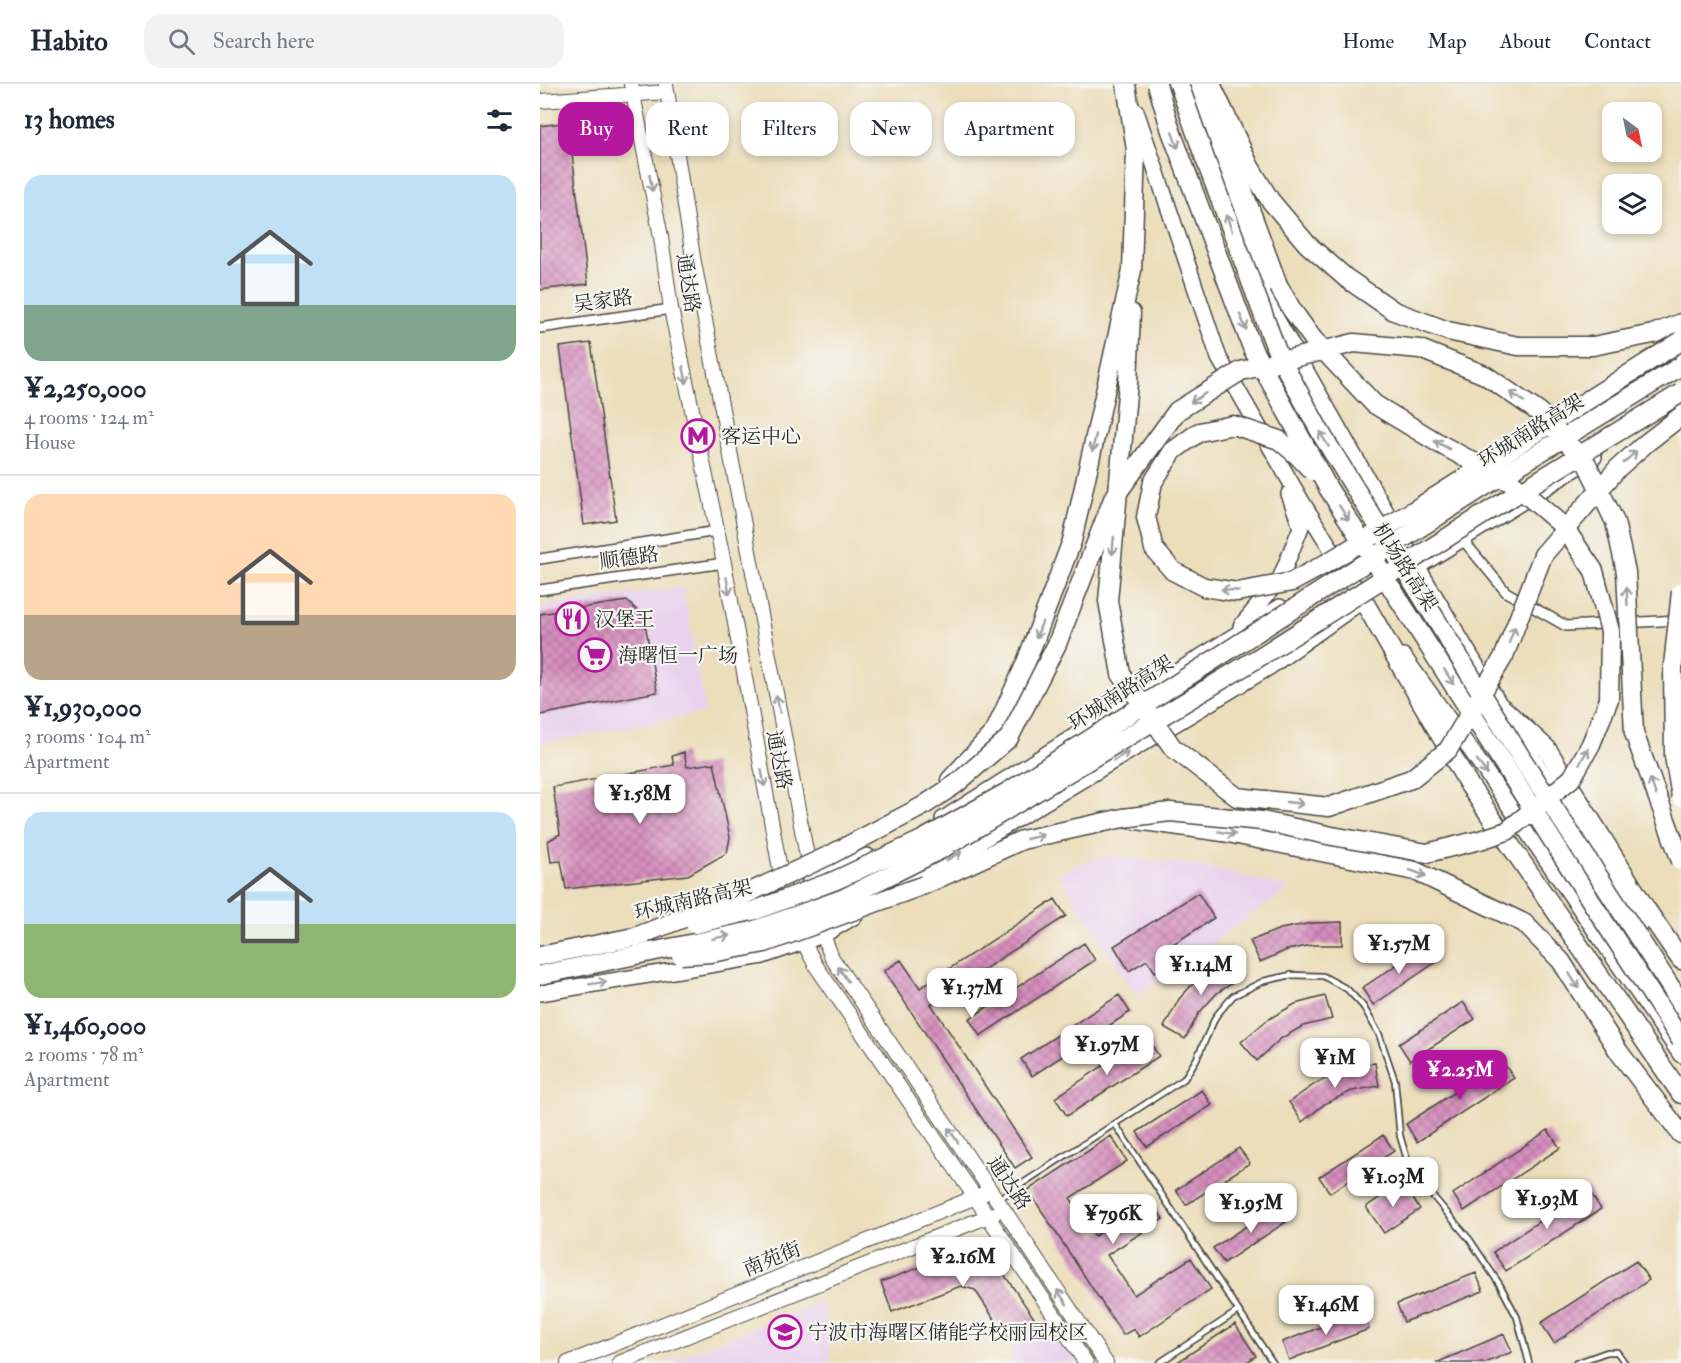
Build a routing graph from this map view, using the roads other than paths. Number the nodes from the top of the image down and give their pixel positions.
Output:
1 (1126, 84) edge
2 (1157, 84) edge
3 (1179, 84) edge
4 (1197, 84) edge
5 (1210, 84) edge
6 (667, 88) edge
7 (632, 89) edge
8 (540, 100) edge
9 (1132, 270) junction
10 (671, 309) junction
11 (1681, 323) edge
12 (540, 328) edge
13 (1681, 341) edge
14 (1681, 353) edge
15 (1681, 366) edge
16 (1681, 393) edge
17 (1681, 402) edge
18 (1681, 416) edge
19 (1273, 452) junction
20 (1328, 488) junction
21 (717, 531) junction
22 (1399, 534) junction
23 (1463, 540) junction
24 (540, 559) edge
25 (724, 563) junction
26 (1343, 567) junction
27 (1418, 568) junction
28 (540, 590) edge
29 (1681, 591) edge
30 (1363, 600) junction
31 (1681, 620) edge
32 (1230, 639) junction
33 (1502, 708) junction
34 (1681, 796) edge
35 (923, 806) junction
36 (1123, 818) junction
37 (1681, 861) edge
38 (811, 881) junction
39 (784, 891) junction
40 (823, 936) junction
41 (634, 937) junction
42 (803, 943) junction
43 (540, 947) edge
44 (540, 956) edge
45 (634, 956) junction
46 (1681, 960) edge
47 (540, 975) edge
48 (1681, 987) edge
49 (540, 993) edge
50 (1681, 1003) edge
51 (1681, 1040) edge
52 (1681, 1055) edge
53 (1681, 1094) edge
54 (1115, 1124) junction
55 (1681, 1134) edge
56 (975, 1197) junction
57 (997, 1200) junction
58 (987, 1216) junction
59 (1238, 1311) junction
60 (568, 1363) edge
61 (619, 1363) edge
62 (1086, 1363) edge
63 (1106, 1363) edge
64 (1159, 1363) edge
65 (1273, 1363) edge
66 (1529, 1363) edge
67 (1576, 1363) edge
68 (1625, 1363) edge

1 - 9 highway
1 - 19 main road
2 -> 20 highway, 机场路高架, bridge
50 -> 3 highway, 机场路高架, bridge
4 - 22 main road
5 - 11 highway
36 -> 5 highway, bridge
6 - 7 street
38 -> 6 street, 通达路
7 - 8 street
7 -> 10 street, 通达路
9 -> 18 highway, bridge
9 -> 35 highway, bridge
10 - 12 street, 吴家路
10 -> 21 street, 通达路
13 -> 20 highway, bridge
14 - 22 main road
15 - 41 highway, 环城南路高架, bridge
45 -> 16 highway, 环城南路高架, bridge
17 - 23 main road
19 - 26 main road
19 - 32 main road
20 -> 51 highway, 机场路高架, bridge
21 - 24 street, 顺德路
21 - 25 street, 通达路
22 - 26 main road
22 - 27 main road
23 - 27 main road
23 - 31 street
25 - 28 street, 顺德路
25 -> 39 street, 通达路
26 - 30 main road
26 - 32 main road
27 - 30 main road
27 - 33 main road
29 - 34 highway, bridge
40 -> 30 main road
30 -> 52 main road
30 - 53 highway
32 - 38 main road
33 - 46 highway
33 - 48 main road
37 -> 35 highway, bridge
35 - 41 highway, bridge
45 -> 36 highway, bridge
36 -> 55 highway, bridge
38 - 39 main road
38 - 40 street, 通达路
39 - 42 street, 通达路
39 - 43 main road
40 - 42 main road
57 -> 40 street, 通达路
41 - 44 highway, 环城南路高架, bridge
49 -> 42 main road
42 - 56 street, 通达路
45 - 47 highway, 环城南路高架, bridge
54 - 57 lane
54 - 59 lane
54 - 66 lane
56 - 57 street, 南苑街
56 - 58 street, 通达路
56 - 60 street, 南苑街
57 - 58 street, 南苑街
63 -> 57 street, 通达路
58 - 61 street, 南苑街
58 - 62 street, 通达路
59 - 64 lane
59 - 65 lane
67 - 68 lane

